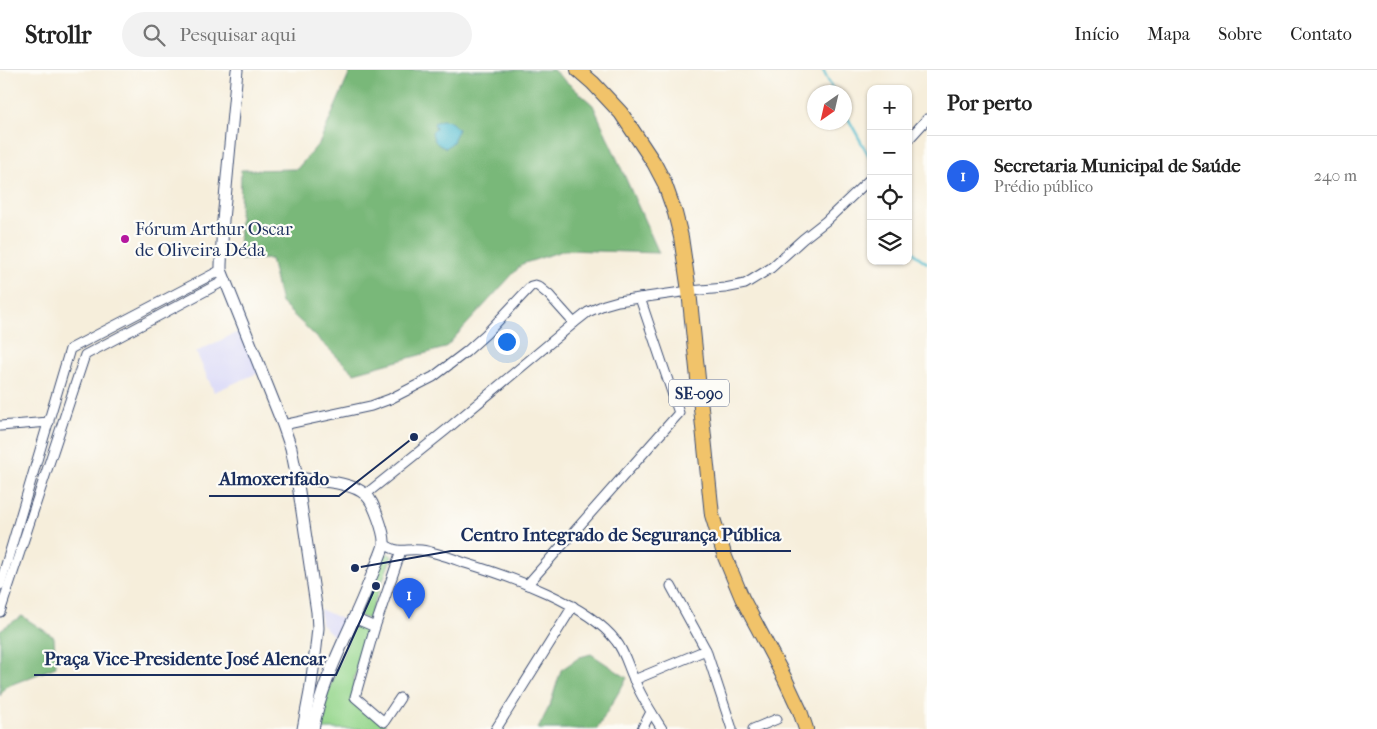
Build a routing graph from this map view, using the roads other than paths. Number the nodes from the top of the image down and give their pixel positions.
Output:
1 (237, 70) edge
2 (578, 70) edge
3 (927, 119) edge
4 (912, 136) edge
5 (867, 182) edge
6 (224, 275) junction
7 (689, 291) junction
8 (640, 298) junction
9 (574, 323) junction
10 (49, 422) junction
11 (283, 425) junction
12 (0, 426) edge
13 (297, 478) junction
14 (366, 494) junction
15 (384, 544) junction
16 (401, 551) junction
17 (0, 585) edge
18 (528, 585) junction
19 (671, 586) dead end
20 (573, 606) junction
21 (0, 612) edge
22 (354, 618) junction
23 (376, 627) junction
24 (706, 650) junction
25 (634, 680) junction
26 (400, 698) dead end
27 (651, 712) junction
28 (777, 718) dead end
29 (303, 729) edge
30 (313, 729) edge
31 (496, 729) edge
32 (642, 729) edge
33 (662, 729) edge
34 (732, 729) edge
35 (753, 729) edge
36 (806, 729) edge

1 - 6 street
2 - 7 main road, SE-090
3 - 4 street
5 - 7 street
6 - 10 street
6 - 11 street
6 - 21 street
7 - 8 street
7 - 36 main road, SE-090
8 - 9 street
8 - 18 street
9 - 11 street
9 - 14 street
10 - 12 street
10 - 17 street
11 - 13 street
13 - 14 street
13 - 29 street
14 - 15 street
15 - 16 street
15 - 22 street
16 - 18 street
16 - 23 street
18 - 20 street
19 - 24 street
20 - 25 street
20 - 31 street
22 - 23 street
22 - 30 street
23 - 26 street
24 - 25 street
24 - 34 street
25 - 27 street
27 - 32 street
27 - 33 street
28 - 35 street

